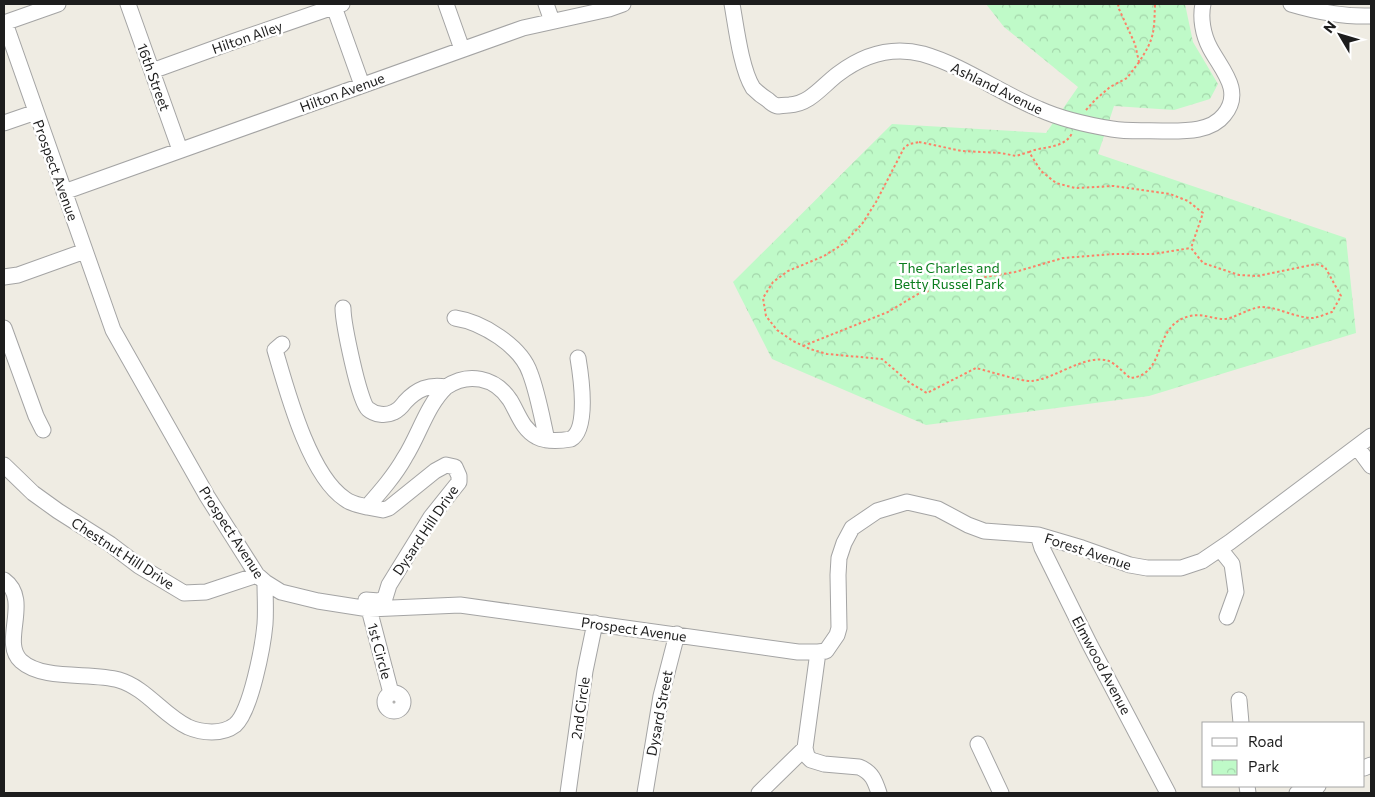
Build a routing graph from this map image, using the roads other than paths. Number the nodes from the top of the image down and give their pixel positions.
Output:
1 (58, 4) edge
2 (128, 4) edge
3 (446, 4) edge
4 (546, 4) edge
5 (624, 4) edge
6 (732, 4) edge
7 (1203, 4) edge
8 (1291, 4) edge
9 (336, 5) edge
10 (1371, 16) edge
11 (552, 20) junction
12 (4, 23) edge
13 (462, 49) junction
14 (152, 72) junction
15 (362, 85) junction
16 (36, 112) junction
17 (4, 123) edge
18 (180, 150) junction
19 (64, 192) junction
20 (85, 251) junction
21 (4, 278) edge
22 (343, 308) dead end
23 (455, 318) dead end
24 (4, 328) edge
25 (282, 344) dead end
26 (578, 358) dead end
27 (446, 387) junction
28 (43, 430) dead end
29 (1371, 436) edge
30 (547, 440) junction
31 (1357, 447) junction
32 (4, 465) edge
33 (1371, 466) edge
34 (367, 506) junction
35 (1038, 535) junction
36 (1220, 548) junction
37 (261, 579) junction
38 (4, 580) edge
39 (318, 601) junction
40 (369, 609) junction
41 (1227, 617) dead end
42 (596, 623) junction
43 (677, 634) junction
44 (818, 652) junction
45 (392, 693) dead end
46 (1239, 700) dead end
47 (1241, 722) edge
48 (978, 744) dead end
49 (805, 748) junction
50 (1315, 787) edge
51 (568, 793) edge
52 (645, 793) edge
53 (759, 793) edge
54 (879, 793) edge
55 (1001, 793) edge
56 (1168, 793) edge
57 (1297, 793) edge

1 - 12 street
2 - 14 street, 16th Street
3 - 13 street
4 - 11 street
5 - 11 street, Hilton Avenue
6 - 7 street, Ashland Avenue
8 - 10 street
9 - 14 street, Hilton Alley
9 - 15 street
11 - 13 street, Hilton Avenue
12 - 16 street, Prospect Avenue
13 - 15 street, Hilton Avenue
14 - 18 street, 16th Street
15 - 18 street, Hilton Avenue
16 - 17 street
16 - 19 street, Prospect Avenue
18 - 19 street, Hilton Avenue
19 - 20 street, Prospect Avenue
20 - 21 street
20 - 37 street, Prospect Avenue
22 - 27 street
23 - 30 street
24 - 28 street
25 - 34 street, Dysard Hill Drive
26 - 30 street
27 - 30 street
27 - 34 street
29 - 31 street, Forest Avenue
31 - 33 street
31 - 36 street, Forest Avenue
32 - 37 street, Chestnut Hill Drive
34 - 39 street, Dysard Hill Drive
35 - 36 street, Forest Avenue
35 - 44 street, Forest Avenue
35 - 56 street, Elmwood Avenue
36 - 41 street
37 - 38 street
37 - 39 street, Prospect Avenue
39 - 40 street, Prospect Avenue
40 - 42 street, Prospect Avenue
40 - 45 street, 1st Circle
42 - 43 street, Prospect Avenue
42 - 51 street, 2nd Circle
43 - 44 street, Prospect Avenue
43 - 52 street, Dysard Street
44 - 49 street
46 - 47 street
48 - 55 street
49 - 53 street
49 - 54 street
50 - 57 street

